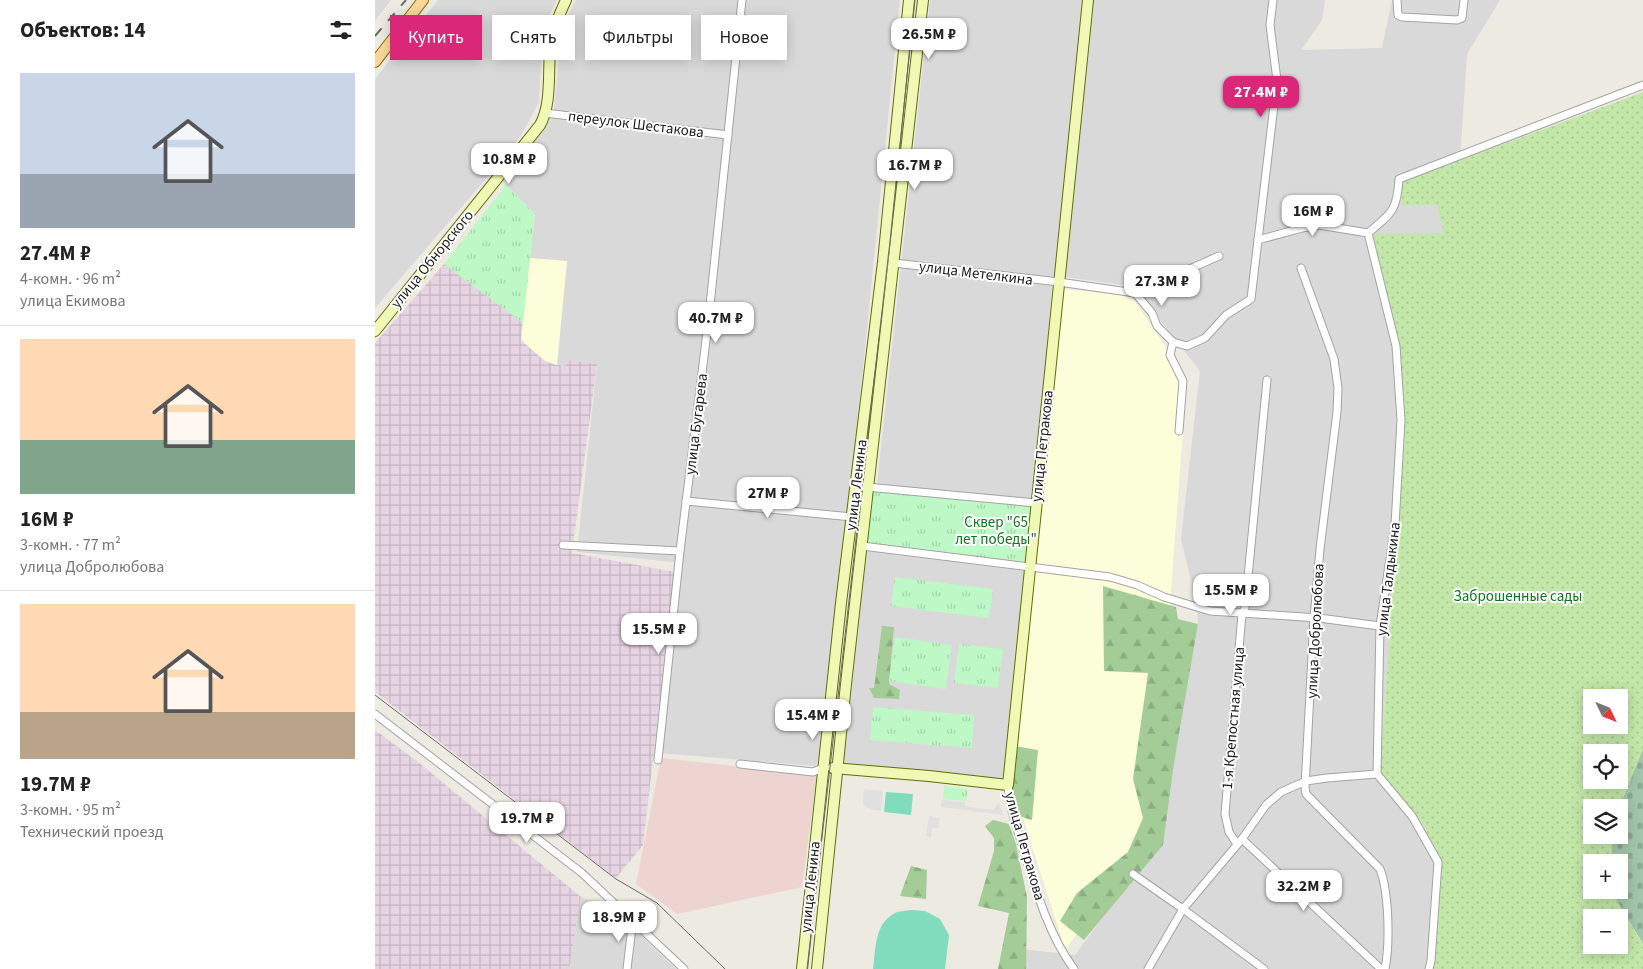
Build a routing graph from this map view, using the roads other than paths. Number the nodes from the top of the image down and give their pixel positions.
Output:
1 (423, 0) edge
2 (567, 0) edge
3 (742, 0) edge
4 (909, 0) edge
5 (923, 0) edge
6 (1088, 0) edge
7 (1273, 0) edge
8 (1397, 0) edge
9 (1464, 0) edge
10 (375, 62) edge
11 (1643, 85) edge
12 (545, 113) junction
13 (728, 135) junction
14 (1368, 233) junction
15 (1258, 240) junction
16 (1219, 256) dead end
17 (894, 263) junction
18 (1301, 268) dead end
19 (1059, 282) junction
20 (1135, 293) junction
21 (375, 331) edge
22 (1173, 342) junction
23 (1267, 380) dead end
24 (1179, 431) dead end
25 (856, 486) junction
26 (869, 488) junction
27 (687, 501) junction
28 (1037, 503) junction
29 (852, 516) junction
30 (563, 546) dead end
31 (862, 546) junction
32 (680, 551) junction
33 (1030, 567) junction
34 (1242, 614) junction
35 (1314, 618) junction
36 (1380, 626) junction
37 (375, 714) edge
38 (658, 760) dead end
39 (740, 764) dead end
40 (823, 768) junction
41 (838, 768) junction
42 (1377, 774) junction
43 (1307, 781) junction
44 (1008, 785) junction
45 (1240, 842) junction
46 (1133, 874) dead end
47 (1183, 908) junction
48 (633, 919) junction
49 (627, 969) edge
50 (684, 969) edge
51 (802, 969) edge
52 (817, 969) edge
53 (1074, 969) edge
54 (1148, 969) edge
55 (1264, 969) edge
56 (1381, 969) edge
57 (1385, 969) edge
58 (1429, 969) edge

1 - 10 main road
2 - 12 main road, улица Обнорского
3 - 13 street, улица Бугарева
4 - 25 main road, улица Ленина
5 - 17 main road, улица Ленина
6 - 19 main road, улица Петракова
7 - 15 street
8 - 9 street
11 - 14 street
12 - 13 street, переулок Шестакова
12 - 21 main road, улица Обнорского
13 - 27 street, улица Бугарева
14 - 15 street
14 - 36 street, улица Талдыкина
15 - 22 street
16 - 20 street
17 - 19 street, улица Метелкина
17 - 26 main road, улица Ленина
18 - 35 street, улица Добролюбова
19 - 20 street, улица Метелкина
19 - 28 main road, улица Петракова
20 - 22 street
22 - 24 street
23 - 34 street, 1-я Крепостная улица
25 - 26 street
25 - 29 main road, улица Ленина
26 - 28 street
26 - 31 main road, улица Ленина
27 - 29 street
27 - 32 street, улица Бугарева
28 - 33 main road, улица Петракова
29 - 40 main road, улица Ленина
30 - 32 street
31 - 33 street
31 - 41 main road, улица Ленина
32 - 38 street, улица Бугарева
33 - 34 street
33 - 44 main road, улица Петракова
34 - 35 street
34 - 45 street, 1-я Крепостная улица
35 - 36 street
35 - 43 street, улица Добролюбова
36 - 42 street, улица Талдыкина
37 - 48 street
39 - 40 street
40 - 41 main road
40 - 51 main road, улица Ленина
41 - 44 main road
41 - 52 main road, улица Ленина
42 - 43 street
42 - 58 street
43 - 45 street
43 - 57 street, улица Добролюбова
44 - 53 street, улица Петракова
45 - 47 street
45 - 56 street
46 - 47 street
47 - 54 street
47 - 55 street
48 - 49 street
48 - 50 street

